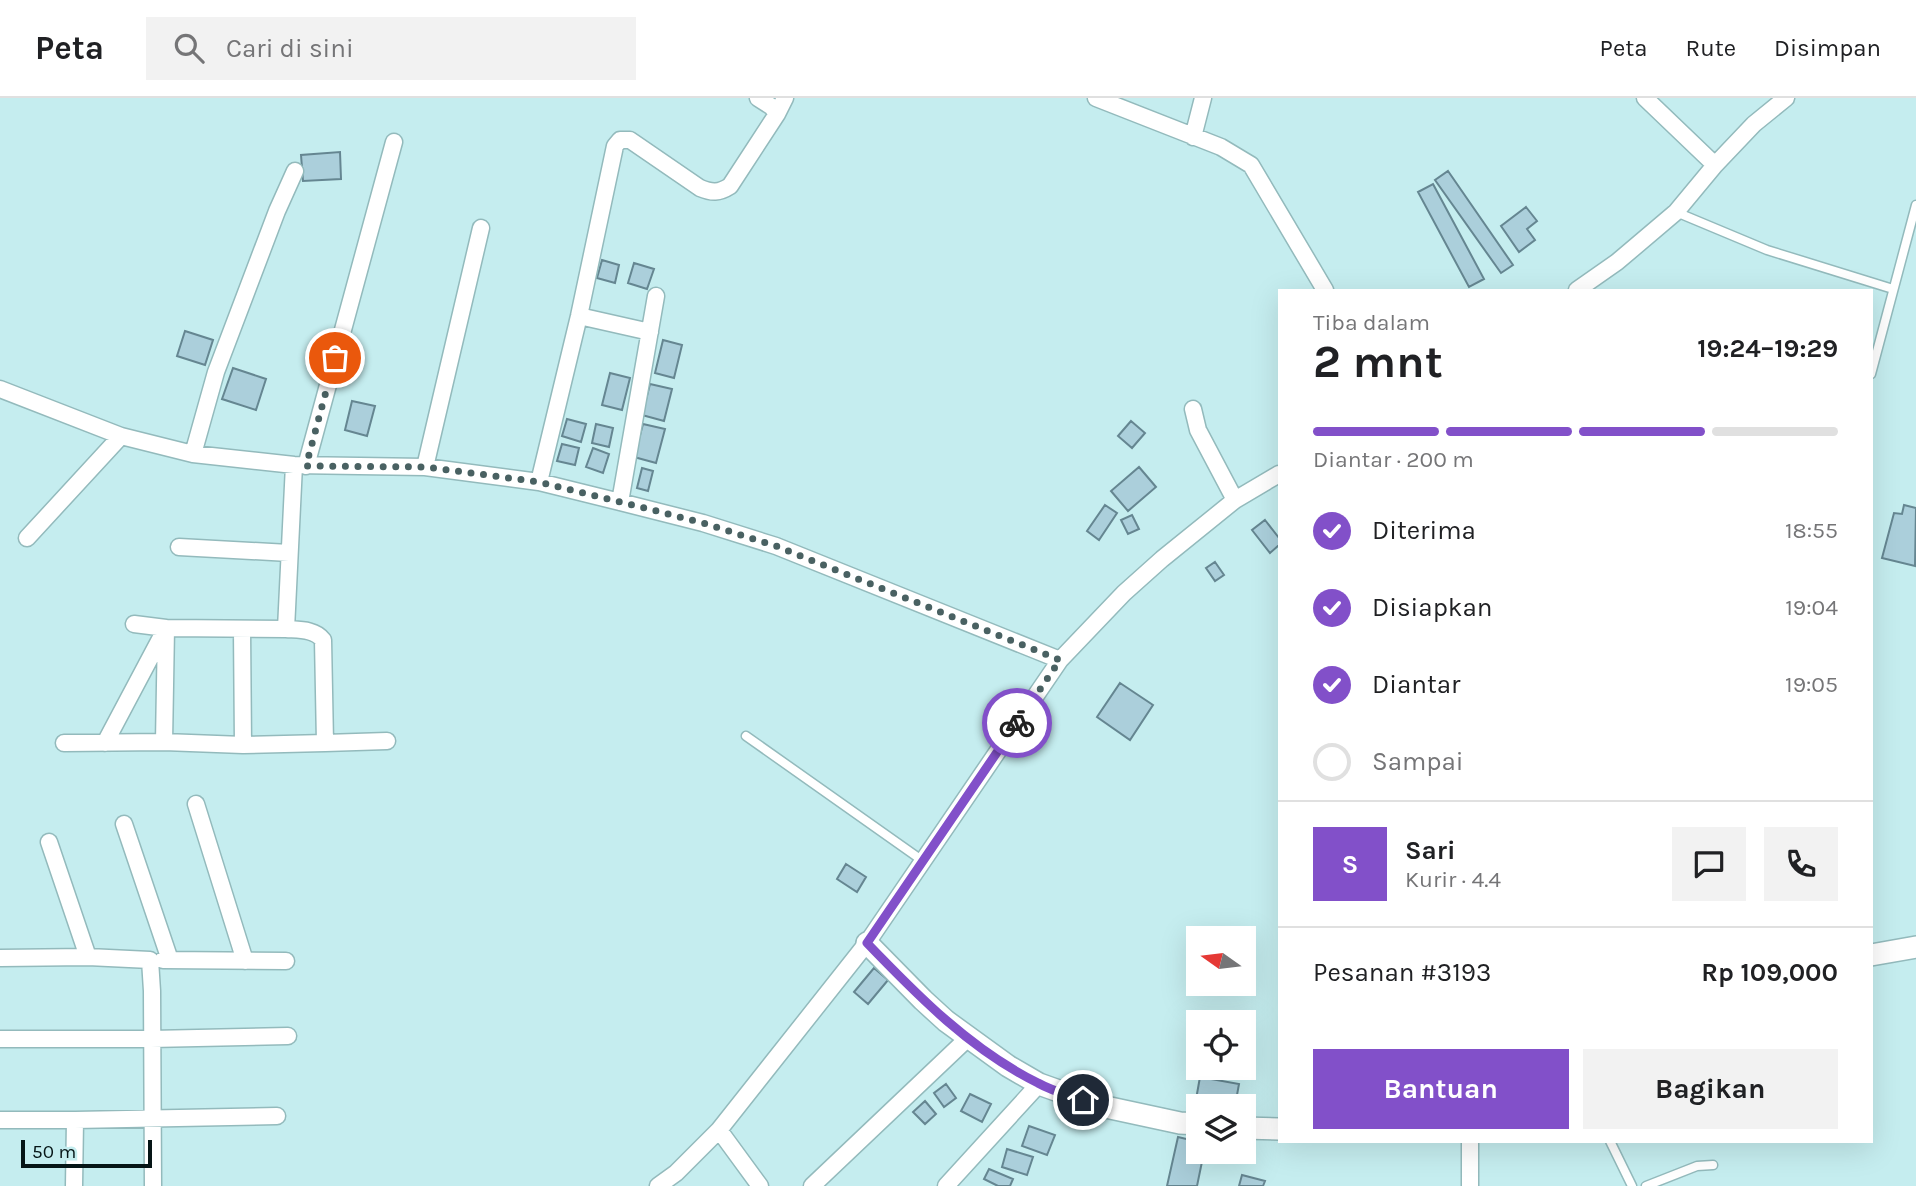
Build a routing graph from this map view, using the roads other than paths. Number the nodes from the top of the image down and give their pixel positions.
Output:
1 (758, 98) edge
2 (785, 98) edge
3 (1096, 98) edge
4 (1203, 98) edge
5 (1645, 98) edge
6 (1786, 98) edge
7 (777, 114) junction
8 (1193, 137) junction
9 (394, 142) dead end
10 (1715, 165) junction
11 (295, 170) dead end
12 (1916, 205) edge
13 (1676, 212) junction
14 (481, 228) dead end
15 (1324, 289) edge
16 (1578, 289) edge
17 (1893, 289) junction
18 (656, 296) dead end
19 (579, 316) junction
20 (650, 332) junction
21 (1873, 366) edge
22 (0, 389) edge
23 (1193, 409) dead end
24 (121, 436) junction
25 (193, 454) junction
26 (300, 465) junction
27 (425, 467) junction
28 (1278, 475) edge
29 (539, 482) junction
30 (1235, 500) junction
31 (620, 502) junction
32 (27, 538) dead end
33 (179, 547) dead end
34 (289, 553) junction
35 (134, 624) dead end
36 (166, 628) junction
37 (286, 629) junction
38 (242, 630) junction
39 (1060, 660) junction
40 (746, 736) dead end
41 (387, 741) dead end
42 (164, 742) junction
43 (64, 743) dead end
44 (105, 743) junction
45 (325, 743) junction
46 (243, 745) junction
47 (196, 804) dead end
48 (124, 824) dead end
49 (49, 842) dead end
50 (923, 861) junction
51 (867, 943) junction
52 (1916, 947) edge
53 (1, 954) edge
54 (1873, 955) edge
55 (88, 957) junction
56 (150, 960) junction
57 (170, 960) junction
58 (246, 961) junction
59 (286, 961) dead end
60 (288, 1036) dead end
61 (968, 1038) junction
62 (0, 1039) edge
63 (151, 1039) junction
64 (1039, 1084) junction
65 (277, 1116) dead end
66 (153, 1119) junction
67 (0, 1120) edge
68 (75, 1120) junction
69 (1186, 1123) edge
70 (1256, 1128) edge
71 (1278, 1129) edge
72 (719, 1130) junction
73 (1470, 1143) edge
74 (1611, 1143) edge
75 (1713, 1165) dead end
76 (74, 1186) edge
77 (153, 1186) edge
78 (658, 1186) edge
79 (760, 1186) edge
80 (812, 1186) edge
81 (946, 1186) edge
82 (1470, 1186) edge
83 (1632, 1186) edge
84 (1646, 1186) edge

1 - 7 street
2 - 7 street
3 - 8 street
4 - 8 street
5 - 10 street
6 - 10 street
7 - 19 street
8 - 15 street
9 - 26 street
10 - 13 street
11 - 25 street
12 - 17 lane
13 - 16 street
13 - 17 lane
14 - 27 street
17 - 21 lane
18 - 20 street
19 - 20 street
19 - 29 street
20 - 31 street
22 - 24 street
23 - 30 street
24 - 25 street
24 - 32 street
25 - 26 street
26 - 27 street
26 - 34 street
27 - 29 street
28 - 30 street
29 - 31 street
30 - 39 street
31 - 39 street
33 - 34 street
34 - 37 street
35 - 36 street
36 - 38 street
36 - 42 street
36 - 44 street
37 - 38 street
37 - 45 street
38 - 46 street
39 - 50 street
40 - 50 lane
41 - 45 street
42 - 44 street
42 - 46 street
43 - 44 street
45 - 46 street
47 - 58 street
48 - 57 street
49 - 55 street
50 - 51 street
51 - 61 street
51 - 72 street
52 - 54 street
53 - 55 street
55 - 56 street
56 - 57 street
56 - 63 street
57 - 58 street
58 - 59 street
60 - 63 street
61 - 64 street
61 - 80 street
62 - 63 street
63 - 66 street
64 - 69 street
64 - 81 street
65 - 66 street
66 - 68 street
66 - 77 street
67 - 68 street
68 - 76 street
70 - 71 street
72 - 78 street
72 - 79 street
73 - 82 street
74 - 83 lane
75 - 84 lane

